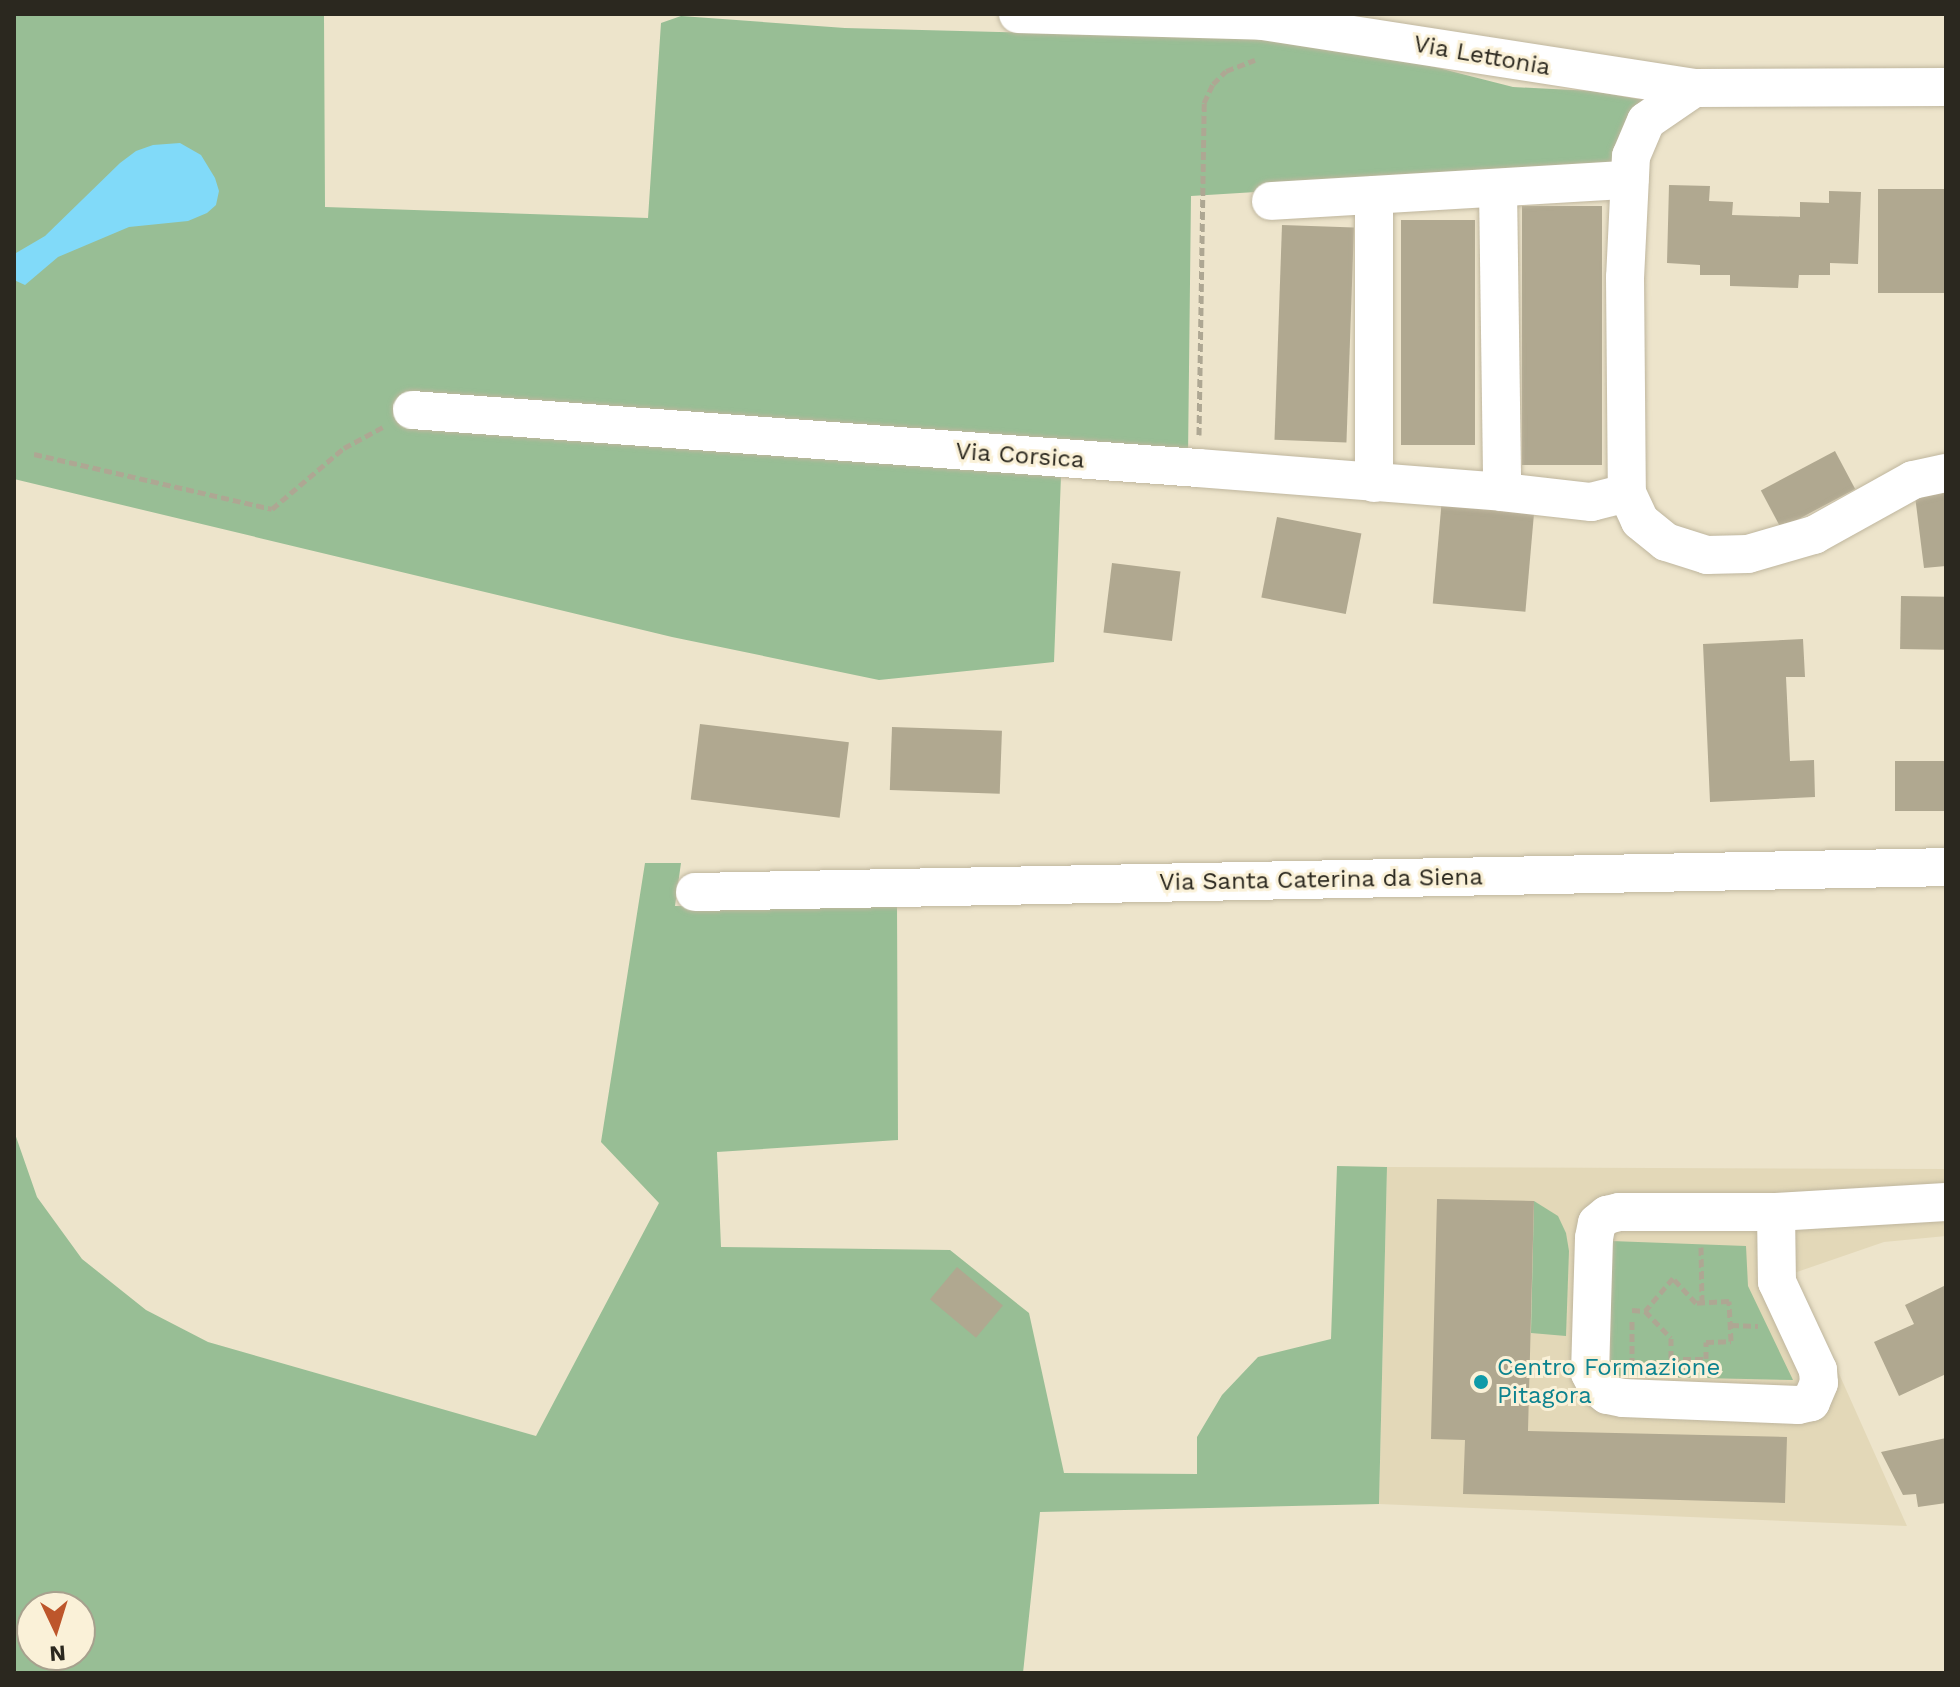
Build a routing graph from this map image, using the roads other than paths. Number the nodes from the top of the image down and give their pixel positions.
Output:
1 (1018, 14) edge
2 (1262, 31) edge
3 (1946, 87) edge
4 (1694, 88) junction
5 (1629, 180) junction
6 (1498, 188) junction
7 (1374, 195) junction
8 (1271, 201) dead end
9 (412, 410) road end
10 (1946, 473) edge
11 (1374, 483) junction
12 (1502, 492) junction
13 (1627, 493) junction
14 (1946, 867) edge
15 (695, 892) dead end
16 (1946, 1202) edge
17 (1776, 1212) junction

1 - 2 street, Via Lettonia
2 - 4 street, Via Lettonia
3 - 4 street, Via Lettonia
4 - 5 street
5 - 6 street
5 - 13 street
6 - 7 street
6 - 12 street
7 - 8 street
7 - 11 street
9 - 11 street, Via Corsica
10 - 13 street
11 - 12 street, Via Corsica
12 - 13 street, Via Corsica
14 - 15 street, Via Santa Caterina da Siena
16 - 17 street
17 - 17 street

